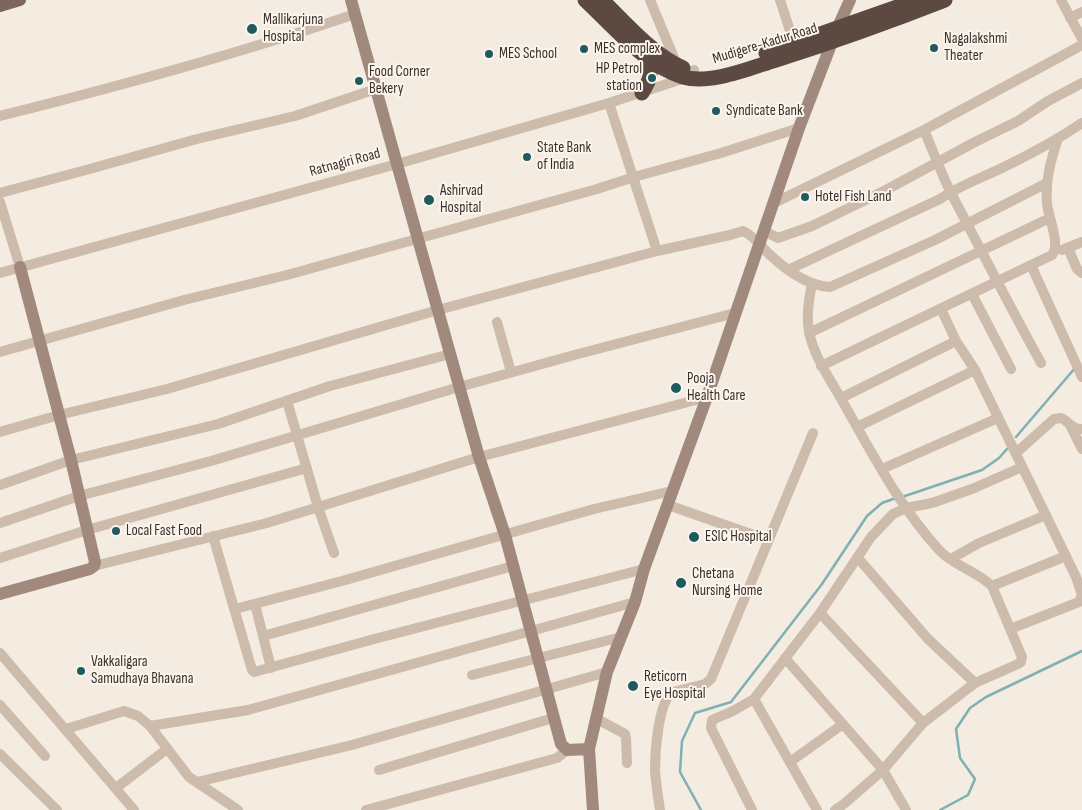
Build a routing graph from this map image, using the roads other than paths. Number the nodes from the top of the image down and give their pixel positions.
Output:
1 (19, 0) edge
2 (352, 0) edge
3 (585, 0) edge
4 (602, 0) edge
5 (650, 0) edge
6 (780, 0) edge
7 (850, 0) edge
8 (917, 0) edge
9 (945, 0) edge
10 (1061, 0) edge
11 (0, 6) edge
12 (1082, 12) edge
13 (355, 14) junction
14 (1070, 18) junction
15 (835, 36) junction
16 (1082, 39) edge
17 (794, 43) junction
18 (1082, 45) edge
19 (646, 57) junction
20 (685, 71) junction
21 (1082, 83) edge
22 (376, 89) junction
23 (642, 93) junction
24 (609, 103) junction
25 (0, 116) edge
26 (1082, 123) edge
27 (799, 128) junction
28 (924, 130) junction
29 (1058, 138) junction
30 (938, 163) junction
31 (397, 164) junction
32 (634, 177) junction
33 (1047, 183) junction
34 (950, 192) junction
35 (0, 193) edge
36 (0, 202) edge
37 (774, 203) junction
38 (1050, 218) junction
39 (968, 223) junction
40 (764, 230) junction
41 (418, 239) junction
42 (1082, 242) edge
43 (759, 244) junction
44 (1068, 248) junction
45 (657, 251) junction
46 (981, 251) junction
47 (1055, 252) junction
48 (1031, 265) junction
49 (20, 268) junction
50 (790, 269) junction
51 (0, 273) edge
52 (1082, 273) edge
53 (812, 283) junction
54 (997, 283) junction
55 (972, 294) junction
56 (941, 309) junction
57 (438, 310) junction
58 (735, 313) junction
59 (497, 322) dead end
60 (810, 333) junction
61 (40, 341) junction
62 (956, 341) junction
63 (0, 352) edge
64 (450, 354) junction
65 (1041, 363) dead end
66 (821, 366) junction
67 (1011, 369) dead end
68 (1078, 369) edge
69 (975, 370) junction
70 (511, 372) junction
71 (459, 387) junction
72 (707, 397) junction
73 (841, 398) junction
74 (287, 401) junction
75 (59, 415) junction
76 (998, 418) junction
77 (1070, 425) junction
78 (857, 427) junction
79 (1082, 429) edge
80 (0, 432) edge
81 (813, 433) dead end
82 (298, 436) junction
83 (1082, 449) edge
84 (1016, 453) junction
85 (479, 457) junction
86 (71, 460) junction
87 (1022, 467) junction
88 (307, 468) junction
89 (882, 469) junction
90 (0, 485) edge
91 (672, 491) junction
92 (79, 496) junction
93 (901, 500) junction
94 (668, 505) junction
95 (318, 507) junction
96 (1046, 515) junction
97 (0, 523) edge
98 (87, 530) junction
99 (504, 535) junction
100 (214, 536) junction
101 (768, 540) junction
102 (334, 553) dead end
103 (1066, 556) junction
104 (0, 558) edge
105 (858, 558) junction
106 (951, 559) junction
107 (94, 566) junction
108 (513, 566) junction
109 (644, 569) junction
110 (992, 586) junction
111 (0, 594) edge
112 (522, 601) junction
113 (635, 602) junction
114 (255, 604) junction
115 (235, 609) junction
116 (820, 613) junction
117 (1010, 629) junction
118 (530, 630) junction
119 (264, 636) junction
120 (621, 637) junction
121 (0, 654) edge
122 (537, 658) junction
123 (785, 658) junction
124 (271, 668) junction
125 (607, 672) junction
126 (472, 675) dead end
127 (975, 683) junction
128 (546, 690) junction
129 (754, 699) junction
130 (0, 705) edge
131 (553, 718) junction
132 (597, 719) junction
133 (923, 723) junction
134 (843, 724) junction
135 (150, 726) junction
136 (66, 729) junction
137 (167, 749) junction
138 (589, 749) junction
139 (567, 750) junction
140 (0, 754) edge
141 (45, 756) dead end
142 (790, 762) junction
143 (627, 763) dead end
144 (379, 770) dead end
145 (883, 770) junction
146 (197, 782) junction
147 (116, 788) junction
148 (391, 805) edge
149 (848, 806) edge
150 (57, 810) edge
151 (134, 810) edge
152 (238, 810) edge
153 (366, 810) edge
154 (405, 810) edge
155 (593, 810) edge
156 (660, 810) edge
157 (752, 810) edge
158 (818, 810) edge
159 (835, 810) edge
160 (906, 810) edge

1 - 11 main road
2 - 13 street
3 - 19 highway, Mudigere-Kadur Road
4 - 20 highway
5 - 20 street
6 - 17 street
7 - 15 street
8 - 15 highway, Mudigere-Kadur Road
9 - 15 highway, Mudigere-Kadur Road
10 - 14 street
12 - 14 street
13 - 22 street
13 - 25 street
14 - 16 street
15 - 17 highway, Mudigere-Kadur Road
15 - 20 highway, Mudigere-Kadur Road
15 - 27 street
17 - 20 highway, Mudigere-Kadur Road
18 - 28 street
19 - 20 highway, Mudigere-Kadur Road
19 - 23 highway
20 - 23 street, Ratnagiri Road
21 - 30 street
22 - 31 street
22 - 35 street
23 - 24 street, Ratnagiri Road
24 - 31 street, Ratnagiri Road
24 - 32 street
26 - 29 street
27 - 32 street
27 - 37 street
28 - 30 street
28 - 37 street
29 - 33 street
29 - 34 street
30 - 34 street
30 - 40 street
31 - 41 street
31 - 49 street, Ratnagiri Road
32 - 41 street
32 - 45 street
33 - 38 street
33 - 39 street
34 - 39 street
34 - 50 street
36 - 49 street
37 - 40 street
38 - 46 street
38 - 47 street
39 - 46 street
39 - 53 street
40 - 43 street
41 - 57 street
41 - 61 street
42 - 44 street
43 - 45 street
43 - 50 street
43 - 58 street
44 - 47 street
44 - 52 street
45 - 57 street
46 - 54 street
46 - 60 street
47 - 48 street
48 - 54 street
48 - 68 street
49 - 51 street, Ratnagiri Road
49 - 61 street
50 - 53 street
53 - 60 street
54 - 55 street
54 - 65 street
55 - 56 street
55 - 67 street
56 - 62 street
56 - 66 street
57 - 64 street
57 - 75 street
58 - 70 street
58 - 72 street
59 - 70 street
60 - 66 street
61 - 63 street
61 - 75 street
62 - 69 street
62 - 73 street
64 - 71 street
64 - 74 street
66 - 73 street
69 - 76 street
69 - 78 street
70 - 71 street
71 - 82 street
71 - 85 street
72 - 85 street
72 - 91 street
73 - 78 street
74 - 82 street
74 - 86 street
75 - 80 street
75 - 86 street
76 - 84 street
76 - 89 street
77 - 79 street
77 - 83 street
77 - 84 street
78 - 89 street
81 - 101 street
82 - 88 street
82 - 92 street
84 - 87 street
85 - 95 street
85 - 99 street
86 - 90 street
86 - 92 street
87 - 93 street
87 - 96 street
88 - 95 street
88 - 98 street
89 - 93 street
91 - 94 street
91 - 99 street
92 - 97 street
92 - 98 street
93 - 105 street
93 - 106 street
94 - 101 street
94 - 109 street
95 - 100 street
95 - 102 street
96 - 103 street
96 - 106 street
98 - 104 street
98 - 107 street
99 - 108 street
99 - 114 street
100 - 107 street
100 - 115 street
101 - 156 street
103 - 110 street
103 - 117 street
105 - 116 street
105 - 127 street
106 - 110 street
107 - 111 street
108 - 112 street
108 - 119 street
109 - 112 street
109 - 113 street
110 - 117 street
112 - 118 street
112 - 124 street
113 - 118 street
113 - 120 street
114 - 115 street
114 - 119 street
115 - 124 street
116 - 123 street
116 - 133 street
117 - 127 street
118 - 122 street
118 - 135 street
119 - 124 street
120 - 122 street
120 - 125 street
121 - 136 street
122 - 126 street
122 - 128 street
123 - 129 street
123 - 134 street
125 - 128 street
125 - 132 street
127 - 133 street
128 - 131 street
128 - 146 street
129 - 142 street
129 - 157 street
130 - 141 street
131 - 139 street
131 - 144 street
132 - 138 street
132 - 143 street
133 - 145 street
134 - 142 street
134 - 145 street
135 - 136 street
135 - 137 street
136 - 147 street
137 - 146 street
137 - 147 street
138 - 139 street
138 - 155 street
139 - 148 street
140 - 150 street
142 - 158 street
145 - 149 street
145 - 160 street
146 - 152 street
147 - 151 street
148 - 153 street
148 - 154 street
149 - 159 street

